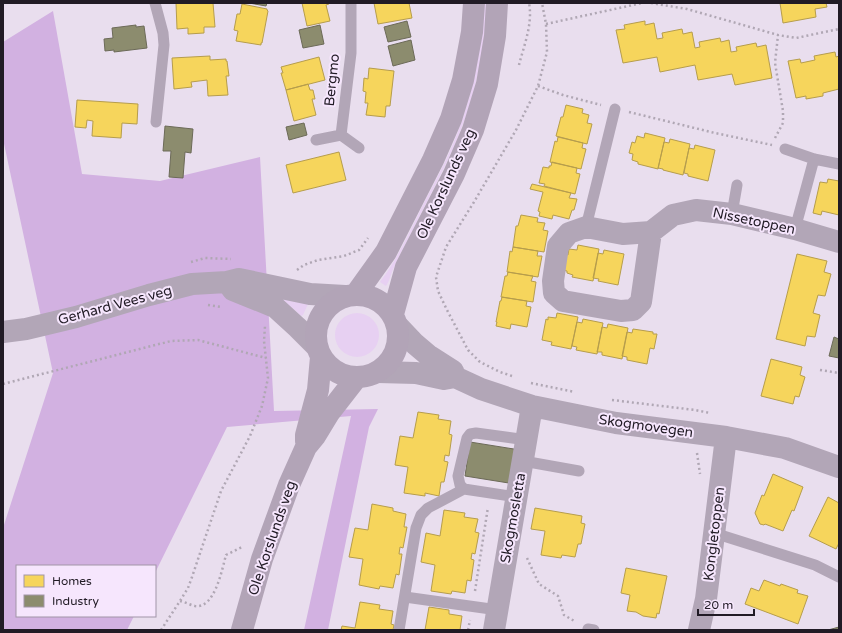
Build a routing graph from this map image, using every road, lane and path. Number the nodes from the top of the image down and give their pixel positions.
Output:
1 (155, 3) edge
2 (352, 3) edge
3 (474, 3) edge
4 (498, 3) edge
5 (529, 3) edge
6 (642, 3) edge
7 (651, 3) edge
8 (546, 24) dead end
9 (839, 29) edge
10 (778, 35) junction
11 (519, 66) dead end
12 (538, 86) dead end
13 (615, 109) junction
14 (156, 122) dead end
15 (341, 135) junction
16 (316, 140) dead end
17 (771, 145) junction
18 (359, 148) dead end
19 (785, 149) joint
20 (814, 159) junction
21 (839, 164) edge
22 (737, 185) dead end
23 (732, 214) junction
24 (586, 227) junction
25 (795, 229) junction
26 (651, 232) junction
27 (372, 234) dead end
28 (839, 242) edge
29 (351, 295) junction
30 (280, 298) junction
31 (204, 305) dead end
32 (227, 308) dead end
33 (395, 320) junction
34 (3, 332) edge
35 (319, 352) junction
36 (266, 358) junction
37 (820, 370) dead end
38 (378, 372) junction
39 (839, 374) edge
40 (455, 377) junction
41 (357, 378) junction
42 (3, 384) edge
43 (532, 406) junction
44 (696, 410) dead end
45 (694, 432) junction
46 (726, 437) junction
47 (527, 440) junction
48 (306, 447) junction
49 (523, 461) junction
50 (839, 467) edge
51 (579, 471) dead end
52 (700, 476) dead end
53 (464, 489) junction
54 (490, 493) junction
55 (517, 497) junction
56 (714, 533) junction
57 (510, 539) junction
58 (242, 547) dead end
59 (839, 577) edge
60 (405, 597) junction
61 (180, 601) junction
62 (472, 606) junction
63 (496, 620) edge
64 (591, 629) edge
65 (161, 630) edge
66 (242, 630) edge
67 (399, 630) edge
68 (468, 630) edge
69 (699, 630) edge

1 - 14 lane
2 - 15 lane, Bergmo
3 - 29 street, Ole Korslunds veg
4 - 33 street, Ole Korslunds veg
5 - 11 path
6 - 8 path
7 - 10 path
9 - 10 path
10 - 17 path
12 - 13 path
13 - 17 path
13 - 24 lane
15 - 16 lane
15 - 18 lane
17 - 19 path
19 - 20 lane
20 - 21 lane
20 - 25 lane
22 - 23 lane
23 - 25 street, Nissetoppen
23 - 26 street, Nissetoppen
24 - 26 street
24 - 26 street
25 - 28 street, Nissetoppen
27 - 30 path
29 - 30 street, Gerhard Vees veg
29 - 33 street
29 - 35 street
30 - 34 street, Gerhard Vees veg
30 - 35 street, Gerhard Vees veg
30 - 36 path
31 - 32 path
33 - 38 street
33 - 40 street, Skogmovegen
35 - 41 street
35 - 48 street, Ole Korslunds veg
36 - 42 path
36 - 61 path
37 - 39 path
38 - 40 street, Skogmovegen
38 - 41 street
40 - 43 street, Skogmovegen
41 - 48 street, Ole Korslunds veg
43 - 45 street, Skogmovegen
43 - 47 street, Skogmosletta
44 - 45 path
45 - 46 street, Skogmovegen
45 - 52 path
46 - 50 street, Skogmovegen
46 - 56 street, Kongletoppen
47 - 49 street, Skogmosletta
47 - 53 lane
48 - 66 street, Ole Korslunds veg
49 - 51 lane
49 - 55 street, Skogmosletta
53 - 54 lane
53 - 60 lane
54 - 55 lane
54 - 62 path
55 - 57 street, Skogmosletta
56 - 59 lane
56 - 69 street, Kongletoppen
57 - 63 street, Skogmosletta
57 - 64 path
58 - 61 path
60 - 62 lane
60 - 67 lane
61 - 65 path
62 - 63 lane
62 - 68 path

